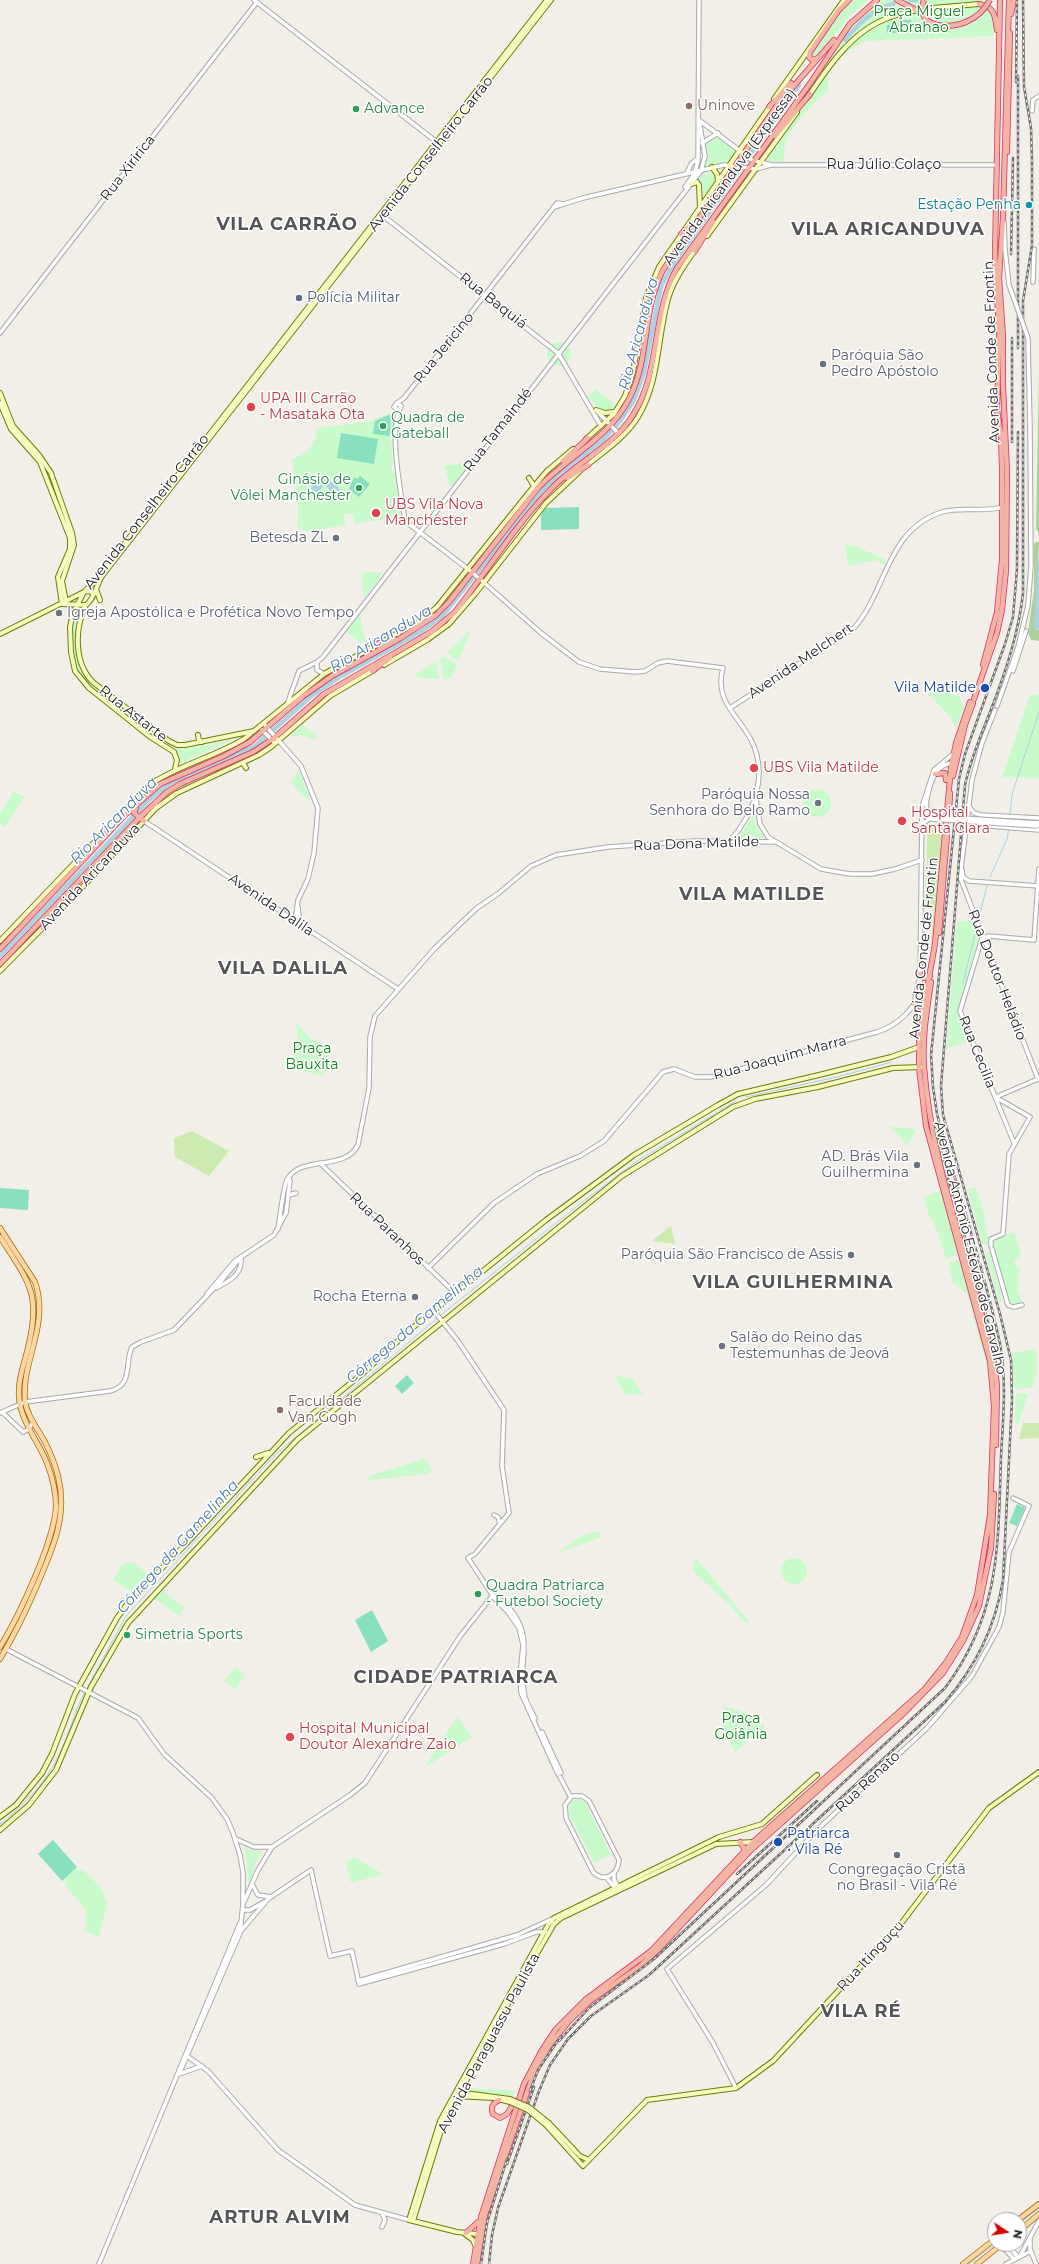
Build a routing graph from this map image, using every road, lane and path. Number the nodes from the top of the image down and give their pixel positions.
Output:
1 (547, 0) edge
2 (551, 0) edge
3 (699, 0) edge
4 (844, 0) edge
5 (849, 0) edge
6 (872, 0) edge
7 (876, 0) edge
8 (897, 0) edge
9 (924, 0) edge
10 (990, 0) edge
11 (997, 0) edge
12 (1000, 0) edge
13 (1009, 0) edge
14 (1014, 0) edge
15 (255, 1) edge
16 (979, 4) junction
17 (918, 11) junction
18 (999, 40) junction
19 (835, 41) junction
20 (822, 55) junction
21 (808, 70) junction
22 (810, 94) junction
23 (1039, 96) edge
24 (769, 107) junction
25 (1032, 111) dead end
26 (699, 120) junction
27 (718, 133) junction
28 (770, 139) junction
29 (438, 142) junction
30 (703, 142) junction
31 (698, 144) junction
32 (740, 149) junction
33 (745, 154) junction
34 (698, 159) junction
35 (753, 160) junction
36 (761, 162) junction
37 (730, 165) junction
38 (772, 165) junction
39 (996, 165) junction
40 (697, 166) junction
41 (736, 166) junction
42 (712, 167) junction
43 (746, 169) junction
44 (756, 169) junction
45 (701, 171) junction
46 (695, 173) junction
47 (686, 174) junction
48 (1004, 177) junction
49 (690, 182) junction
50 (717, 182) junction
51 (556, 205) joint
52 (700, 207) junction
53 (720, 208) junction
54 (702, 214) junction
55 (382, 215) junction
56 (1003, 218) junction
57 (682, 234) junction
58 (1034, 249) dead end
59 (695, 251) junction
60 (1033, 282) dead end
61 (485, 296) junction
62 (0, 333) edge
63 (558, 352) junction
64 (996, 390) junction
65 (0, 392) edge
66 (0, 403) edge
67 (399, 404) junction
68 (588, 404) junction
69 (398, 410) junction
70 (596, 410) junction
71 (615, 412) junction
72 (611, 423) junction
73 (601, 426) junction
74 (1005, 428) junction
75 (618, 433) junction
76 (588, 438) junction
77 (42, 461) junction
78 (588, 465) junction
79 (550, 475) junction
80 (529, 478) dead end
81 (55, 482) junction
82 (534, 486) junction
83 (51, 487) junction
84 (540, 502) junction
85 (1004, 506) junction
86 (420, 532) junction
87 (471, 572) junction
88 (481, 580) junction
89 (97, 584) junction
90 (84, 592) junction
91 (94, 594) junction
92 (100, 600) dead end
93 (64, 602) junction
94 (86, 605) junction
95 (76, 606) junction
96 (80, 627) junction
97 (419, 627) junction
98 (70, 628) junction
99 (1026, 631) dead end
100 (79, 633) junction
101 (0, 634) edge
102 (379, 643) junction
103 (404, 648) junction
104 (317, 662) junction
105 (372, 671) junction
106 (324, 674) junction
107 (1002, 693) junction
108 (972, 700) junction
109 (288, 702) junction
110 (730, 708) junction
111 (257, 730) junction
112 (266, 730) junction
113 (198, 735) dead end
114 (274, 740) junction
115 (203, 742) junction
116 (953, 754) junction
117 (953, 762) junction
118 (244, 763) junction
119 (246, 768) dead end
120 (175, 769) junction
121 (206, 773) junction
122 (935, 774) junction
123 (150, 792) junction
124 (756, 799) junction
125 (946, 802) junction
126 (969, 805) junction
127 (750, 812) junction
128 (756, 814) junction
129 (988, 815) junction
130 (140, 818) junction
131 (928, 818) junction
132 (1039, 824) edge
133 (987, 826) junction
134 (108, 827) junction
135 (922, 829) junction
136 (965, 831) junction
137 (736, 834) junction
138 (768, 837) junction
139 (729, 842) junction
140 (767, 842) junction
141 (774, 842) junction
142 (739, 843) junction
143 (922, 860) junction
144 (77, 868) junction
145 (962, 869) junction
146 (1039, 869) edge
147 (88, 871) junction
148 (1038, 885) edge
149 (297, 904) junction
150 (295, 921) junction
151 (300, 925) junction
152 (43, 928) junction
153 (982, 938) junction
154 (0, 941) edge
155 (0, 950) edge
156 (0, 964) edge
157 (0, 971) edge
158 (920, 976) junction
159 (930, 976) junction
160 (398, 989) junction
161 (913, 1005) junction
162 (922, 1011) junction
163 (918, 1047) junction
164 (924, 1054) junction
165 (921, 1068) junction
166 (1038, 1080) edge
167 (996, 1097) junction
168 (1014, 1143) junction
169 (321, 1164) junction
170 (289, 1178) junction
171 (296, 1192) dead end
172 (289, 1195) junction
173 (0, 1228) edge
174 (278, 1229) junction
175 (0, 1237) edge
176 (241, 1258) junction
177 (428, 1268) junction
178 (212, 1290) junction
179 (455, 1293) junction
180 (207, 1294) junction
181 (1022, 1305) dead end
182 (434, 1311) junction
183 (440, 1319) junction
184 (25, 1402) junction
185 (19, 1404) junction
186 (1, 1413) edge
187 (33, 1422) junction
188 (29, 1429) junction
189 (270, 1452) junction
190 (256, 1456) dead end
191 (1013, 1498) dead end
192 (494, 1515) dead end
193 (500, 1524) junction
194 (984, 1550) junction
195 (988, 1566) junction
196 (493, 1595) junction
197 (13, 1624) junction
198 (0, 1647) edge
199 (6, 1649) junction
200 (0, 1659) edge
201 (79, 1687) junction
202 (88, 1692) junction
203 (1039, 1772) edge
204 (817, 1775) dead end
205 (571, 1796) junction
206 (0, 1817) edge
207 (0, 1830) edge
208 (739, 1832) junction
209 (719, 1837) junction
210 (236, 1839) junction
211 (739, 1842) junction
212 (753, 1842) junction
213 (759, 1842) junction
214 (245, 1843) junction
215 (716, 1844) junction
216 (272, 1847) junction
217 (239, 1850) junction
218 (745, 1850) junction
219 (614, 1873) junction
220 (606, 1877) junction
221 (252, 1883) junction
222 (243, 1888) junction
223 (617, 1888) junction
224 (250, 1890) junction
225 (270, 1898) junction
226 (243, 1903) junction
227 (243, 1910) junction
228 (554, 1918) junction
229 (241, 1920) junction
230 (537, 1926) junction
231 (538, 1931) junction
232 (546, 1932) junction
233 (240, 1933) junction
234 (447, 1957) junction
235 (186, 2056) junction
236 (194, 2060) junction
237 (202, 2066) junction
238 (181, 2069) junction
239 (192, 2069) junction
240 (178, 2075) junction
241 (524, 2084) junction
242 (736, 2088) junction
243 (457, 2094) junction
244 (499, 2100) junction
245 (510, 2101) junction
246 (547, 2124) junction
247 (589, 2160) junction
248 (1039, 2204) edge
249 (382, 2213) junction
250 (1027, 2213) edge
251 (1039, 2214) edge
252 (481, 2217) junction
253 (411, 2221) junction
254 (1039, 2221) edge
255 (1027, 2224) edge
256 (382, 2227) dead end
257 (464, 2233) junction
258 (1031, 2233) junction
259 (477, 2234) junction
260 (477, 2245) junction
261 (987, 2245) edge
262 (1031, 2251) junction
263 (991, 2252) edge
264 (1011, 2252) edge
265 (1013, 2252) edge
266 (1017, 2257) junction
267 (99, 2262) edge
268 (472, 2264) edge
269 (477, 2264) edge
270 (963, 2264) edge
271 (977, 2264) edge
272 (1006, 2264) edge
273 (1036, 2264) edge

1 - 29 main road, Avenida Conselheiro Carrão
2 - 29 main road, Avenida Conselheiro Carrão
3 - 26 street
4 - 24 main road
5 - 20 highway
6 - 19 highway
7 - 19 highway
8 - 17 highway
9 - 10 highway, bridge
11 - 16 highway
12 - 18 highway, Avenida Conde de Frontin
13 - 48 highway, Avenida Conde de Frontin
14 - 48 highway
15 - 29 street
15 - 62 street, Rua Xiririca
16 - 17 main road
16 - 18 highway
17 - 22 main road
18 - 39 highway, Avenida Conde de Frontin
19 - 20 highway
19 - 28 highway, Avenida Aricanduva (Expressa)
20 - 21 highway
21 - 24 highway
21 - 33 highway
22 - 28 highway
22 - 36 main road
23 - 25 street
24 - 32 main road
26 - 27 street
26 - 30 street
26 - 31 street
27 - 30 street
27 - 32 street
28 - 35 highway, Avenida Aricanduva (Expressa)
29 - 55 main road, Avenida Conselheiro Carrão
30 - 31 street
30 - 45 street
31 - 34 street
32 - 33 street
32 - 37 main road
33 - 35 street
33 - 41 highway
34 - 40 street, Rua Tamaindé
34 - 45 street
34 - 47 street
35 - 36 street, Rua Júlio Colaço
35 - 43 highway, Avenida Aricanduva (Expressa)
36 - 38 street, Rua Júlio Colaço
36 - 44 main road
37 - 41 street, Rua Júlio Colaço
37 - 42 street, Rua Júlio Colaço
37 - 50 main road
38 - 39 street, Rua Júlio Colaço
38 - 44 street, Rua Júlio Colaço
39 - 64 highway, Avenida Conde de Frontin
40 - 46 street, Rua Tamaindé
40 - 47 street
41 - 43 street, Rua Júlio Colaço
41 - 54 highway
42 - 45 street, Rua Júlio Colaço
42 - 50 main road
43 - 44 street, Rua Júlio Colaço
43 - 53 highway, Avenida Aricanduva (Expressa)
44 - 59 main road, Avenida Aricanduva
45 - 46 street, Rua Júlio Colaço
45 - 49 street, Rua Tamaindé
46 - 47 street, Rua Júlio Colaço
46 - 49 street, Rua Tamaindé
47 - 49 street
47 - 51 street, Rua Júlio Colaço
48 - 56 highway, Avenida Conde de Frontin
49 - 52 main road
49 - 63 street, Rua Tamaindé
50 - 52 main road
51 - 61 street, Rua Jericino
52 - 57 main road
53 - 59 highway
53 - 75 highway, Avenida Aricanduva (Expressa)
54 - 57 highway
54 - 72 highway
55 - 61 street, Rua Baquiá
55 - 89 main road, Avenida Conselheiro Carrão
55 - 90 main road, Avenida Conselheiro Carrão
56 - 74 highway, Avenida Conde de Frontin
56 - 107 street, bridge
57 - 71 main road
58 - 60 street
59 - 78 main road, Avenida Aricanduva
61 - 63 street, Rua Baquiá
61 - 67 street, Rua Jericino
63 - 68 street, Rua Baquiá
63 - 86 street, Rua Tamaindé
64 - 74 highway
64 - 85 highway, Avenida Conde de Frontin
65 - 77 main road
66 - 77 main road
67 - 69 street, Rua Jericino
67 - 69 street
68 - 70 street, Rua Baquiá
68 - 73 street, Rua Baquiá
69 - 86 street
70 - 71 main road
70 - 72 street, Rua Baquiá
71 - 72 main road
72 - 73 main road, Avenida Aricanduva
72 - 75 street, Rua Baquiá
72 - 79 highway
73 - 76 main road, Avenida Aricanduva
74 - 85 highway, Avenida Conde de Frontin
75 - 84 highway, Avenida Aricanduva (Expressa)
76 - 79 highway
76 - 82 main road, Avenida Aricanduva
77 - 81 main road
77 - 83 main road
78 - 84 highway
78 - 88 main road, Avenida Aricanduva
79 - 87 highway
80 - 82 main road
81 - 83 main road
81 - 93 main road
82 - 87 main road, Avenida Aricanduva
83 - 93 main road
84 - 88 highway, Avenida Aricanduva (Expressa)
85 - 108 highway, Avenida Conde de Frontin
85 - 110 street, Avenida Melchert
86 - 87 street
86 - 104 street, Rua Tamaindé
87 - 88 street
87 - 97 highway
87 - 102 main road, Avenida Aricanduva
88 - 103 highway, Avenida Aricanduva (Expressa)
88 - 105 main road, Avenida Aricanduva
88 - 110 street
89 - 91 main road, Avenida Conselheiro Carrão
89 - 92 main road
90 - 91 main road
90 - 93 main road, Avenida Conselheiro Carrão
90 - 95 main road, Rua Astarte
91 - 94 main road, Avenida Conselheiro Carrão
93 - 95 main road, Avenida Conselheiro Carrão
93 - 101 main road
94 - 95 main road, Avenida Conselheiro Carrão
94 - 96 main road, Rua Astarte
95 - 98 main road, Rua Astarte
96 - 98 main road
96 - 100 main road, Rua Astarte
97 - 102 highway
97 - 112 highway
98 - 100 main road
98 - 120 main road, Rua Astarte
99 - 107 street
100 - 115 main road, Rua Astarte
102 - 106 main road, Avenida Aricanduva
103 - 105 highway
103 - 114 highway, Avenida Aricanduva (Expressa)
104 - 106 street
104 - 109 street
105 - 114 main road, Avenida Aricanduva
106 - 109 main road, Avenida Aricanduva
107 - 126 street, Rua Doutor Heládio
108 - 116 highway, Avenida Conde de Frontin
108 - 117 highway, Avenida Conde de Frontin
109 - 112 main road, Avenida Aricanduva
110 - 124 street
111 - 112 main road, Avenida Aricanduva
111 - 115 main road, Rua Astarte
111 - 120 main road, Avenida Aricanduva
112 - 114 street
112 - 123 highway
113 - 115 main road
114 - 118 main road, Avenida Aricanduva
114 - 121 highway, Avenida Aricanduva (Expressa)
114 - 149 street
116 - 117 highway, Avenida Conde de Frontin
116 - 131 street
117 - 122 street
117 - 125 highway, Avenida Conde de Frontin
117 - 164 highway, Avenida Conde de Frontin
118 - 119 main road
118 - 121 highway
118 - 130 main road, Avenida Aricanduva
120 - 134 main road, Avenida Aricanduva
121 - 130 highway, Avenida Aricanduva (Expressa)
122 - 125 highway
122 - 131 street, Rua Joaquim Marra
123 - 130 highway
123 - 144 highway
124 - 127 street
124 - 128 street
125 - 159 highway, Avenida Conde de Frontin
126 - 129 street
126 - 136 street, Rua Doutor Heládio
127 - 128 street
127 - 137 street
128 - 138 street
129 - 132 street
129 - 133 street
130 - 147 highway, Avenida Aricanduva (Expressa)
130 - 150 street, Avenida Dalila
130 - 152 main road, Avenida Aricanduva
131 - 132 street, bridge
131 - 135 street, Rua Joaquim Marra
131 - 135 street
132 - 133 street
133 - 136 street
134 - 144 highway
134 - 154 main road, Avenida Aricanduva
135 - 143 street, Rua Joaquim Marra
136 - 145 street, Rua Doutor Heládio
137 - 139 street
137 - 142 street
138 - 140 street
138 - 141 street
139 - 142 street, Rua Dona Matilde
139 - 160 street, Rua Dona Matilde
140 - 141 street, Rua Dona Matilde
140 - 142 street, Rua Dona Matilde
141 - 143 street, Rua Dona Matilde
143 - 158 street, Rua Joaquim Marra
144 - 155 highway
145 - 148 street
145 - 153 street, Rua Doutor Heládio
146 - 148 street
147 - 152 highway
147 - 156 highway, Avenida Aricanduva (Expressa)
148 - 153 street
149 - 150 street
149 - 151 street
150 - 151 street, Avenida Dalila
151 - 160 street, Avenida Dalila
152 - 157 main road, Avenida Aricanduva
153 - 166 street, Rua Doutor Heládio
153 - 167 street, Rua Cecilia
158 - 159 highway
158 - 161 street, Rua Joaquim Marra
159 - 162 highway, Avenida Conde de Frontin
160 - 169 street, Rua Dona Matilde
161 - 162 highway
161 - 177 street, Rua Joaquim Marra
162 - 163 highway, Avenida Conde de Frontin
163 - 164 highway
163 - 165 highway, Avenida Antônio Estêvão de Carvalho
163 - 179 main road
164 - 165 highway, Avenida Antônio Estêvão de Carvalho
165 - 183 main road
165 - 194 highway, Avenida Antônio Estêvão de Carvalho
165 - 195 highway, Avenida Antônio Estêvão de Carvalho
166 - 167 street
167 - 168 street, Rua Cecilia
167 - 168 street
168 - 181 street
169 - 170 street, Rua Dona Matilde
169 - 177 street, Rua Paranhos
170 - 172 street
170 - 174 street
171 - 172 street
172 - 174 street
173 - 184 main road
174 - 176 street
175 - 185 main road
176 - 178 street
176 - 178 street
176 - 180 street
177 - 179 street, Rua Paranhos
178 - 180 street
179 - 182 main road
180 - 184 street
182 - 183 street
182 - 189 main road
183 - 193 street
183 - 202 main road
184 - 185 street
184 - 187 main road
185 - 186 street
185 - 188 main road
186 - 188 street
187 - 188 street
187 - 199 main road
188 - 197 main road
189 - 190 main road
189 - 201 main road
191 - 242 street, Rua Renato
192 - 193 street
193 - 196 street
194 - 195 highway
194 - 212 highway, Avenida Antônio Estêvão de Carvalho
195 - 213 highway, Avenida Antônio Estêvão de Carvalho
196 - 205 street
196 - 216 street
197 - 198 main road
197 - 199 main road
199 - 200 main road
199 - 201 street
201 - 202 street
201 - 206 main road
202 - 207 main road
202 - 210 street
203 - 242 main road, Rua Itinguçu
204 - 208 main road
205 - 219 street
205 - 220 street
208 - 209 main road
208 - 211 main road
209 - 215 main road
209 - 223 main road
210 - 214 street
210 - 217 street
211 - 212 main road
211 - 215 main road
211 - 218 highway
212 - 213 main road
212 - 218 highway, Avenida Antônio Estêvão de Carvalho
213 - 260 highway, Avenida Antônio Estêvão de Carvalho
214 - 216 street
214 - 217 street
215 - 223 main road
216 - 221 street
217 - 222 street
218 - 241 highway, Avenida Antônio Estêvão de Carvalho
219 - 220 street
219 - 223 street
220 - 223 street
221 - 224 street
221 - 225 street
222 - 224 street
222 - 226 street
223 - 228 main road
223 - 232 main road
224 - 226 street
225 - 227 street
225 - 233 street
225 - 234 street
226 - 227 street
227 - 229 street
228 - 230 street
228 - 232 main road
229 - 233 street
229 - 235 street
230 - 231 street
230 - 234 street
231 - 232 street
231 - 234 street
232 - 243 main road, Avenida Paraguassu Paulista
233 - 235 street
235 - 236 street
235 - 238 street
236 - 237 street
236 - 239 street
237 - 239 street
237 - 249 street
238 - 239 street
238 - 240 street
239 - 240 street
240 - 267 street
241 - 244 highway
241 - 252 highway
242 - 247 main road, Rua Itinguçu
243 - 244 main road
243 - 245 main road
243 - 253 main road, Avenida Paraguassu Paulista
243 - 253 main road
244 - 245 main road
245 - 246 main road, bridge
246 - 247 main road
246 - 247 main road, Rua Itinguçu
248 - 250 main road
249 - 253 street
249 - 256 street
251 - 255 main road
252 - 257 highway
252 - 259 highway
253 - 257 main road
254 - 258 street
257 - 259 main road
257 - 260 main road
258 - 262 street
258 - 266 street
259 - 260 highway
260 - 268 highway
260 - 269 highway
261 - 270 main road
262 - 266 street
262 - 273 street
263 - 271 main road
264 - 266 street
265 - 266 street
266 - 272 street

